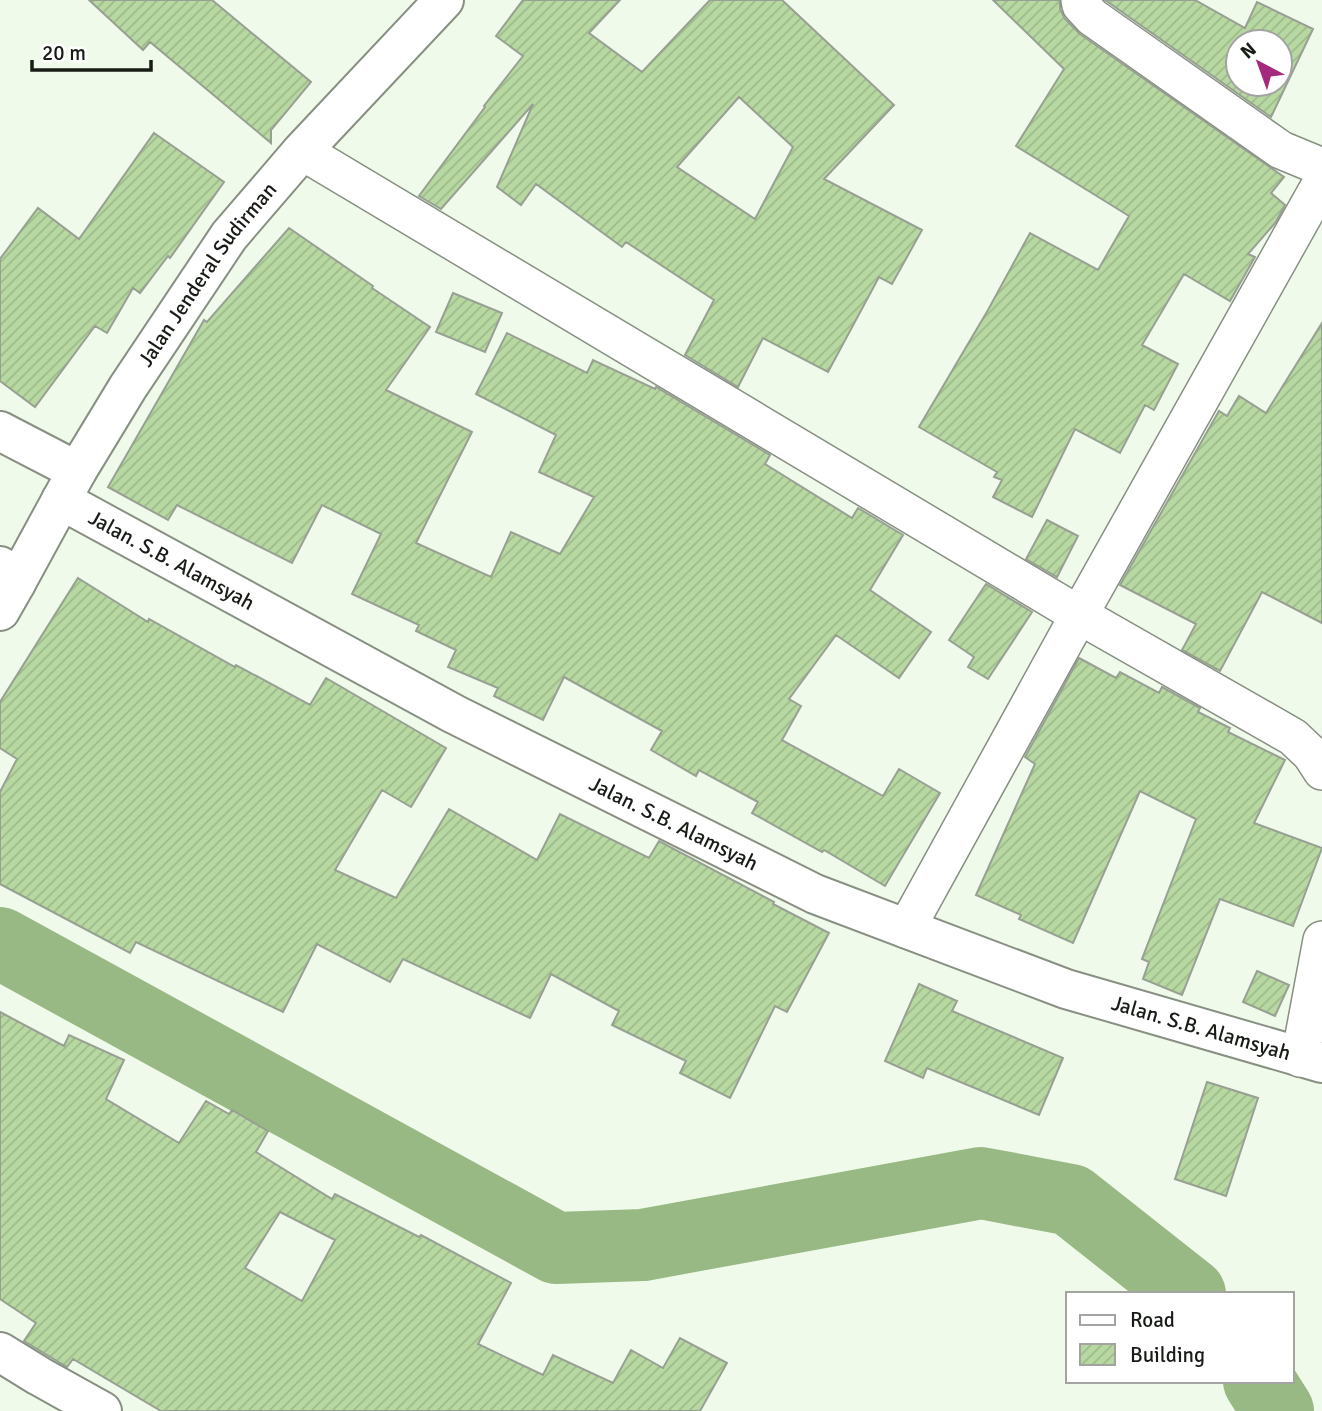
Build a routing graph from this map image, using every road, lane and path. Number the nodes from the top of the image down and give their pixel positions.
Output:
1 (443, 0) edge
2 (1080, 0) edge
3 (302, 151) junction
4 (1322, 167) edge
5 (1322, 182) edge
6 (0, 430) edge
7 (69, 486) junction
8 (5, 587) edge
9 (1079, 615) junction
10 (1322, 771) edge
11 (906, 929) junction
12 (1322, 940) edge
13 (1311, 1060) edge
14 (0, 1352) edge
15 (102, 1411) edge

1 - 3 street, Jalan Jenderal Sudirman
2 - 4 street
3 - 7 street, Jalan Jenderal Sudirman
3 - 9 street
5 - 9 street
6 - 7 street, Jalan. S.B. Alamsyah
7 - 8 street, Jalan Jenderal Sudirman
7 - 11 street, Jalan. S.B. Alamsyah
9 - 10 street
9 - 11 street
11 - 13 street, Jalan. S.B. Alamsyah
12 - 13 street
14 - 15 street

